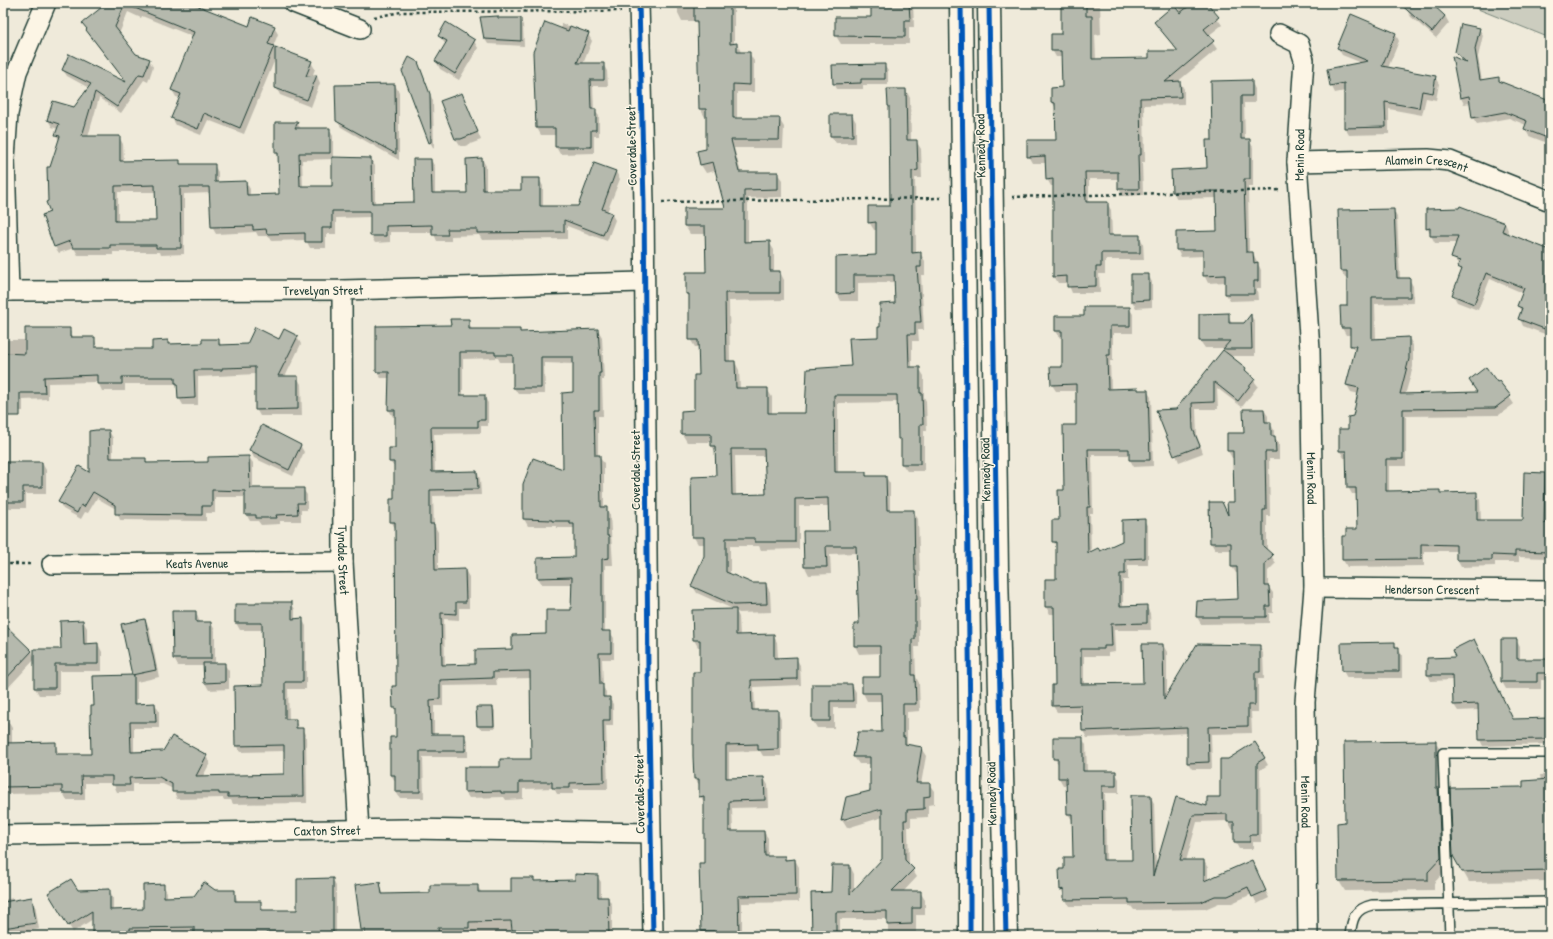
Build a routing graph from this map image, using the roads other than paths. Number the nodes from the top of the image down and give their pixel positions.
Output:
1 (46, 3) edge
2 (294, 3) edge
3 (961, 3) edge
4 (989, 3) edge
5 (639, 7) edge
6 (360, 29) road end
7 (1279, 34) dead end
8 (1297, 162) junction
9 (1550, 201) edge
10 (643, 282) junction
11 (342, 290) junction
12 (6, 291) edge
13 (995, 431) junction
14 (966, 433) junction
15 (343, 562) junction
16 (52, 564) road end
17 (1314, 588) junction
18 (1550, 590) edge
19 (1550, 753) edge
20 (359, 830) junction
21 (650, 833) junction
22 (3, 835) edge
23 (1550, 902) edge
24 (1449, 905) junction
25 (653, 936) edge
26 (970, 936) edge
27 (1006, 936) edge
28 (1308, 936) edge
29 (1350, 936) edge
30 (1450, 936) edge

1 - 12 street
2 - 6 street
3 - 14 main road, Kennedy Road
4 - 13 main road, Kennedy Road
5 - 10 street, Coverdale Street
7 - 8 street, Menin Road
8 - 9 street, Alamein Crescent
8 - 17 street, Menin Road
10 - 11 street, Trevelyan Street
10 - 21 street, Coverdale Street
11 - 12 street, Trevelyan Street
11 - 15 street, Tyndale Street
13 - 14 main road, Kennedy Road
13 - 27 main road, Kennedy Road
14 - 26 main road, Kennedy Road
15 - 16 street, Keats Avenue
15 - 20 street, Tyndale Street
17 - 18 street, Henderson Crescent
17 - 28 street, Menin Road
19 - 24 lane
20 - 21 street, Caxton Street
20 - 22 street, Caxton Street
21 - 25 street, Coverdale Street
23 - 24 lane
24 - 29 lane
24 - 30 lane

